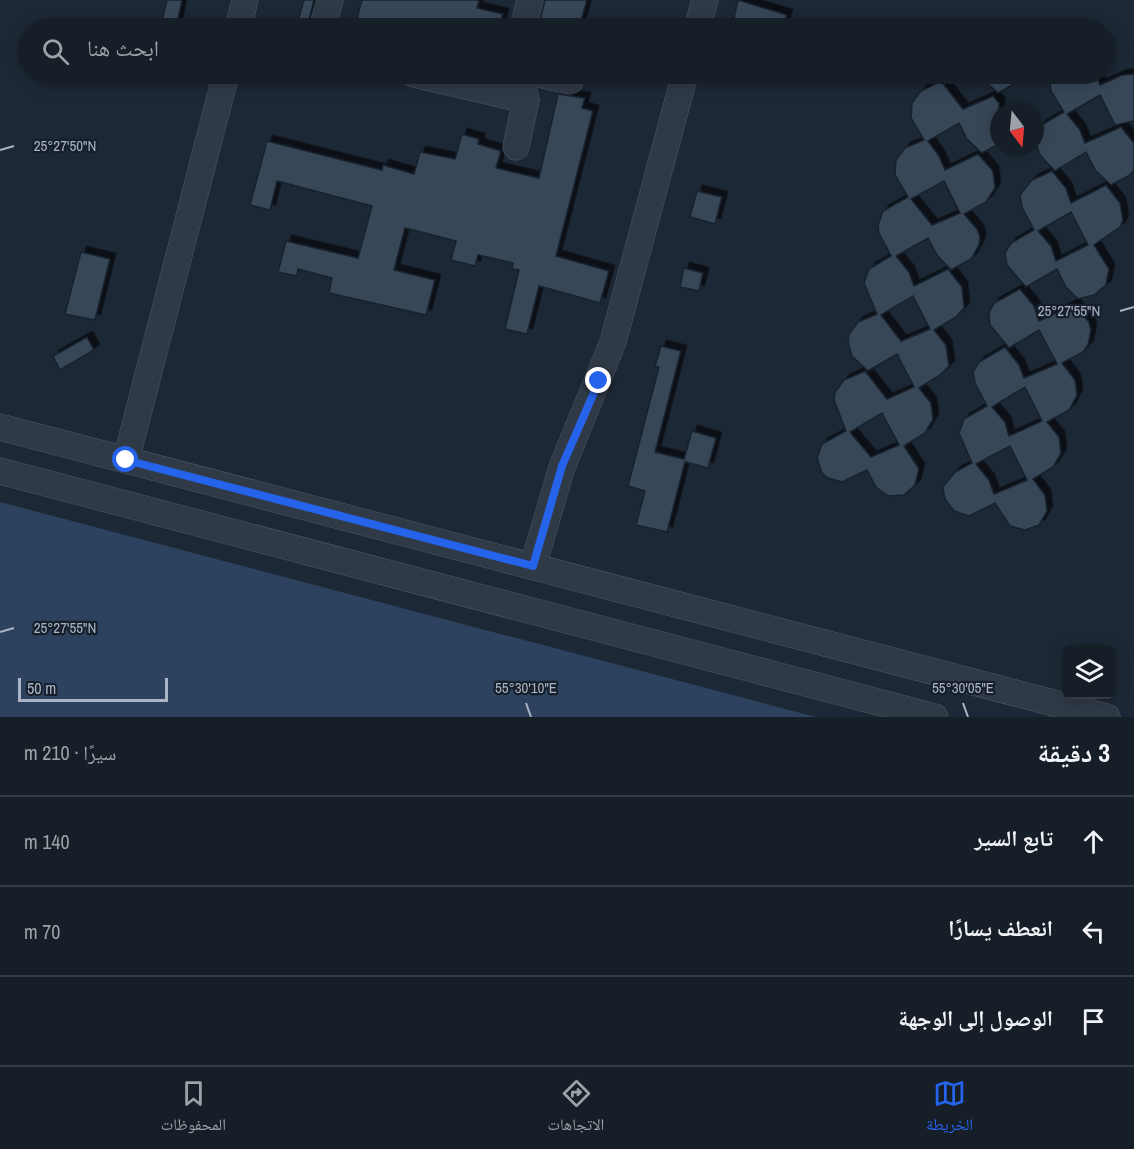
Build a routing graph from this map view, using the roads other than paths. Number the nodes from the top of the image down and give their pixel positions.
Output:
1 (245, 0) edge
2 (330, 0) edge
3 (530, 0) edge
4 (705, 0) edge
5 (240, 18) edge
6 (325, 18) edge
7 (526, 18) edge
8 (700, 18) edge
9 (223, 84) edge
10 (457, 84) edge
11 (523, 84) edge
12 (682, 84) edge
13 (526, 100) junction
14 (516, 147) dead end
15 (0, 427) edge
16 (126, 460) junction
17 (0, 471) edge
18 (533, 566) junction
19 (935, 717) edge
20 (1107, 717) edge

1 - 5 street
2 - 6 street
3 - 7 street
4 - 8 street
9 - 16 street
10 - 13 street
11 - 13 street
12 - 18 street
13 - 14 street
15 - 16 street
16 - 18 street
17 - 19 street
18 - 20 street

